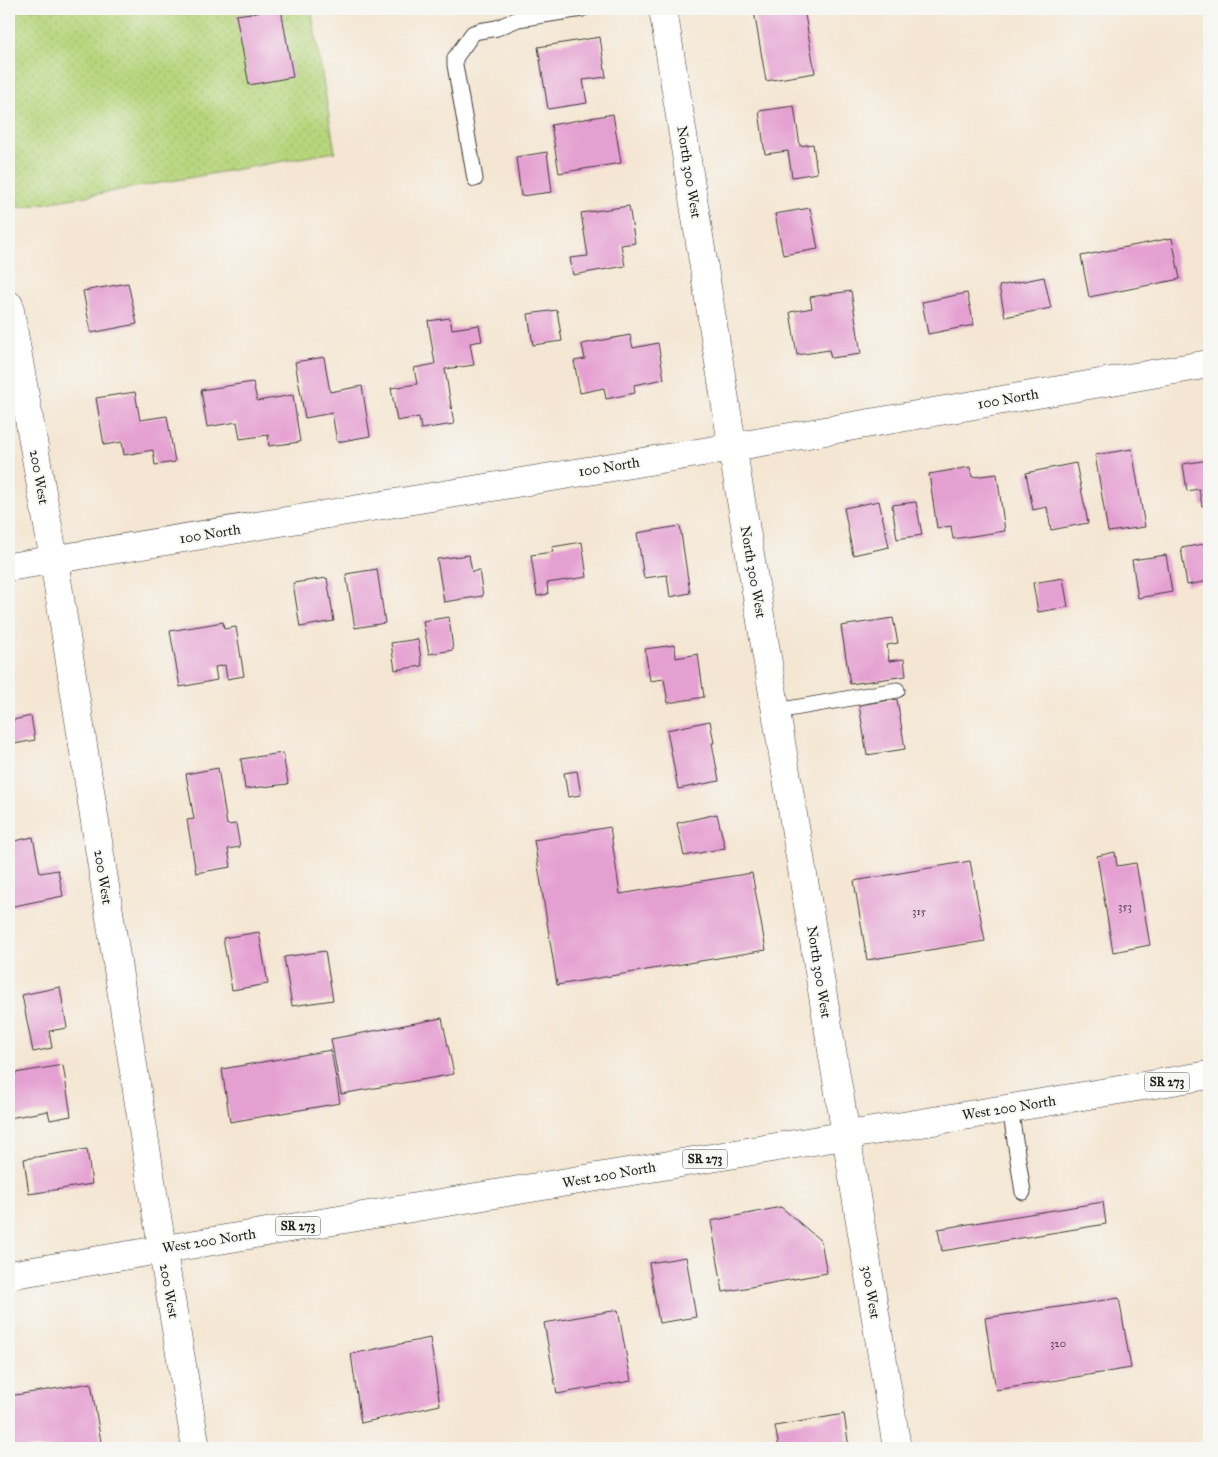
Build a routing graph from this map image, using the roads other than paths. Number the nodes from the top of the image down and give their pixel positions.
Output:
1 (582, 9) edge
2 (663, 9) edge
3 (475, 179) dead end
4 (9, 305) edge
5 (1209, 364) edge
6 (732, 447) junction
7 (54, 560) junction
8 (9, 567) edge
9 (897, 690) dead end
10 (776, 711) junction
11 (1209, 1075) edge
12 (1010, 1108) junction
13 (846, 1136) junction
14 (1023, 1192) dead end
15 (162, 1249) junction
16 (9, 1274) edge
17 (196, 1448) edge
18 (897, 1448) edge

1 - 3 lane
2 - 6 street, North 300 West
4 - 7 street, 200 West
5 - 6 street, 100 North
6 - 7 street, 100 North
6 - 10 street, North 300 West
7 - 8 street, 100 North
7 - 15 street, 200 West
9 - 10 lane
10 - 13 street, North 300 West
11 - 12 street, West 200 North / SR 273
12 - 13 street, West 200 North / SR 273
12 - 14 lane
13 - 15 street, West 200 North / SR 273
13 - 18 street, 300 West
15 - 16 street, West 200 North / SR 273
15 - 17 street, 200 West

